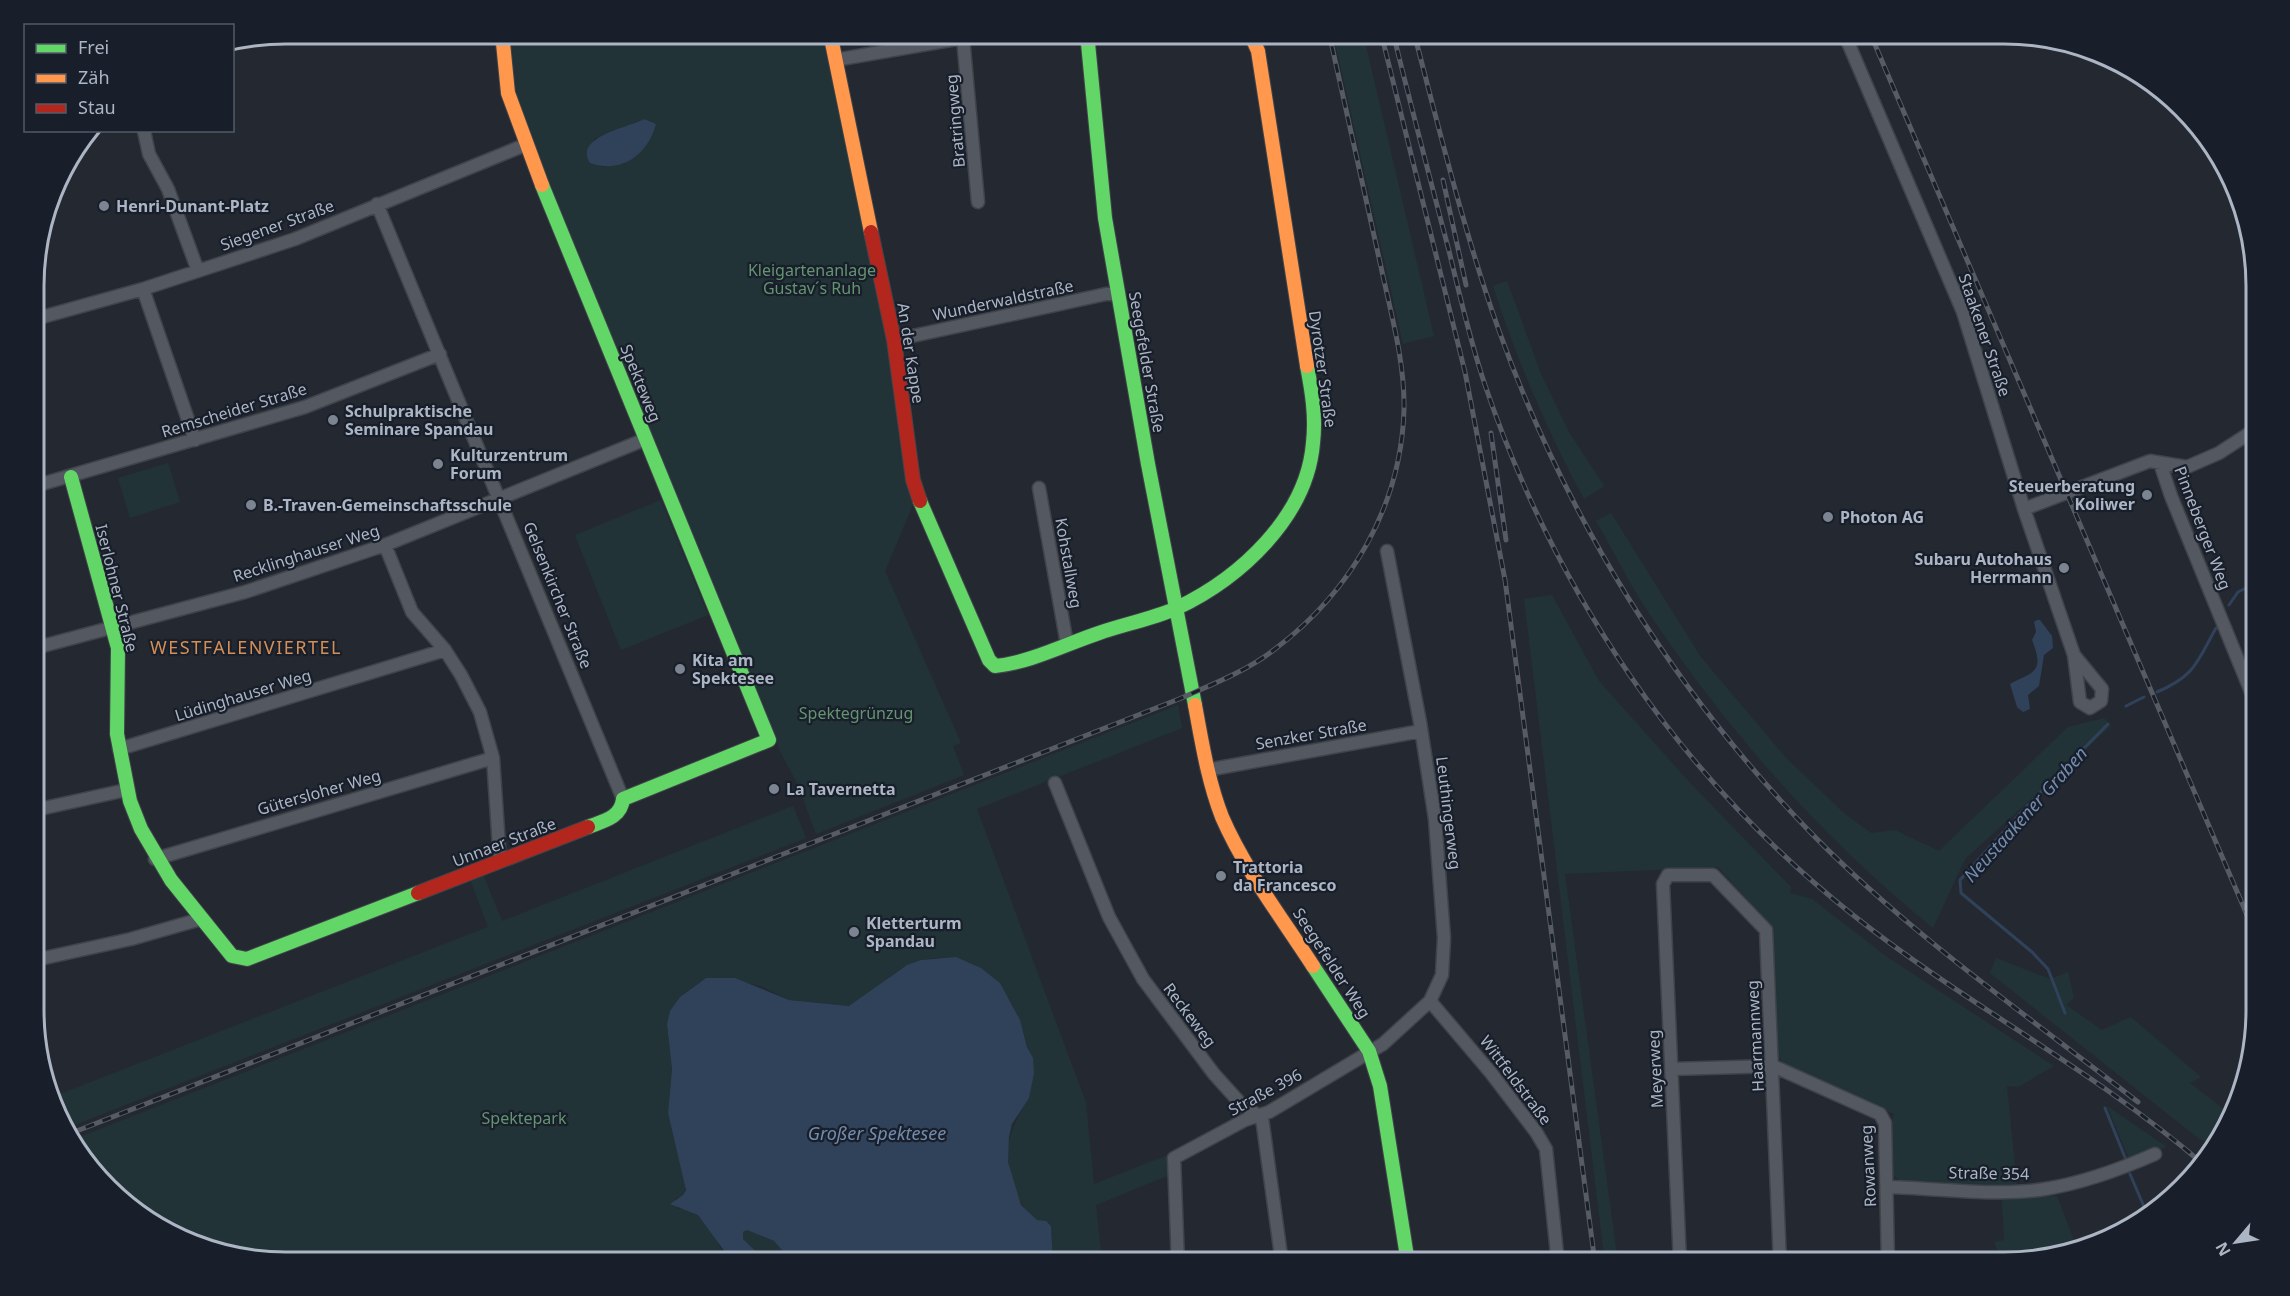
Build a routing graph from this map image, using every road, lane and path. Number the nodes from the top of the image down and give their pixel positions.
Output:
1 (503, 44) edge
2 (832, 44) edge
3 (928, 44) edge
4 (964, 44) edge
5 (1088, 44) edge
6 (1255, 44) edge
7 (1849, 44) edge
8 (835, 60) junction
9 (144, 132) edge
10 (525, 145) junction
11 (978, 202) dead end
12 (377, 204) junction
13 (198, 271) junction
14 (143, 289) junction
15 (1119, 294) junction
16 (44, 316) edge
17 (894, 340) junction
18 (440, 354) junction
19 (2246, 435) edge
20 (646, 439) junction
21 (195, 440) junction
22 (2160, 463) junction
23 (71, 477) junction
24 (44, 484) edge
25 (1039, 488) dead end
26 (501, 499) junction
27 (2024, 509) junction
28 (386, 545) junction
29 (1387, 551) dead end
30 (1177, 608) junction
31 (114, 628) junction
32 (1066, 644) junction
33 (44, 646) edge
34 (445, 650) junction
35 (2074, 655) dead end
36 (995, 666) joint
37 (2246, 671) edge
38 (1191, 694) joint
39 (1421, 731) junction
40 (769, 740) joint
41 (119, 749) junction
42 (492, 758) junction
43 (1207, 770) junction
44 (1056, 783) dead end
45 (126, 790) junction
46 (623, 799) junction
47 (44, 808) edge
48 (155, 859) junction
49 (500, 861) junction
50 (1668, 875) joint
51 (201, 919) junction
52 (44, 958) edge
53 (240, 959) joint
54 (1430, 1001) junction
55 (1369, 1051) junction
56 (1773, 1066) junction
57 (1672, 1069) junction
58 (1259, 1116) junction
59 (2156, 1154) dead end
60 (1887, 1187) junction
61 (1178, 1252) edge
62 (1281, 1252) edge
63 (1406, 1252) edge
64 (1557, 1252) edge
65 (1680, 1252) edge
66 (1780, 1252) edge
67 (1888, 1252) edge

1 - 10 street, Spekteweg
2 - 8 street, An der Kappe
3 - 8 street
4 - 11 street, Bratringweg
5 - 15 street, Seegefelder Straße
6 - 30 street, Dyrotzer Straße
7 - 27 street, Staakener Straße
8 - 17 street, An der Kappe
9 - 13 street
10 - 12 street, Siegener Straße
10 - 20 street, Spekteweg
12 - 13 street, Siegener Straße
12 - 18 street, Gelsenkircher Straße
13 - 14 street, Siegener Straße
14 - 16 street, Siegener Straße
14 - 21 street
15 - 17 street, Wunderwaldstraße
15 - 30 street, Seegefelder Straße
17 - 36 street, An der Kappe
18 - 21 street, Remscheider Straße
18 - 26 street, Gelsenkircher Straße
19 - 22 street
20 - 26 street, Recklinghauser Weg
20 - 40 street, Spekteweg
21 - 23 street, Remscheider Straße
22 - 27 street
22 - 37 street, Pinneberger Weg
23 - 24 street, Remscheider Straße
23 - 31 street, Iserlohner Straße
25 - 32 street, Kohstallweg
26 - 28 street, Recklinghauser Weg
26 - 46 street, Gelsenkircher Straße
27 - 35 street, Staakener Straße
28 - 31 street, Recklinghauser Weg
28 - 34 street
29 - 39 street, Leuthingerweg
30 - 32 street, Dyrotzer Straße
30 - 38 street, Seegefelder Straße
31 - 33 street, Recklinghauser Weg
31 - 41 street, Iserlohner Straße
32 - 36 street, Dyrotzer Straße
34 - 41 street, Lüdinghauser Weg
34 - 42 street
38 - 43 street, Seegefelder Weg
39 - 43 street, Senzker Straße
39 - 54 street, Leuthingerweg
40 - 46 street, Unnaer Straße
41 - 45 street, Iserlohner Straße
42 - 48 street, Gütersloher Weg
42 - 49 street
43 - 55 street, Seegefelder Weg
44 - 58 street, Reckeweg
45 - 47 street
45 - 48 street, Iserlohner Straße
46 - 49 street, Unnaer Straße
48 - 51 street, Iserlohner Straße
49 - 53 street, Unnaer Straße
50 - 56 street, Haarmannweg
50 - 57 street, Meyerweg
51 - 52 street
51 - 53 street, Iserlohner Straße
54 - 55 street, Leuthingerweg
54 - 64 street, Wittfeldstraße
55 - 58 street, Straße 396
55 - 63 street, Seegefelder Weg
56 - 57 street
56 - 60 street, Rowanweg
56 - 66 street, Haarmannweg
57 - 65 street, Meyerweg
58 - 61 street, Straße 396
58 - 62 street
59 - 60 street, Straße 354
60 - 67 street, Rowanweg

